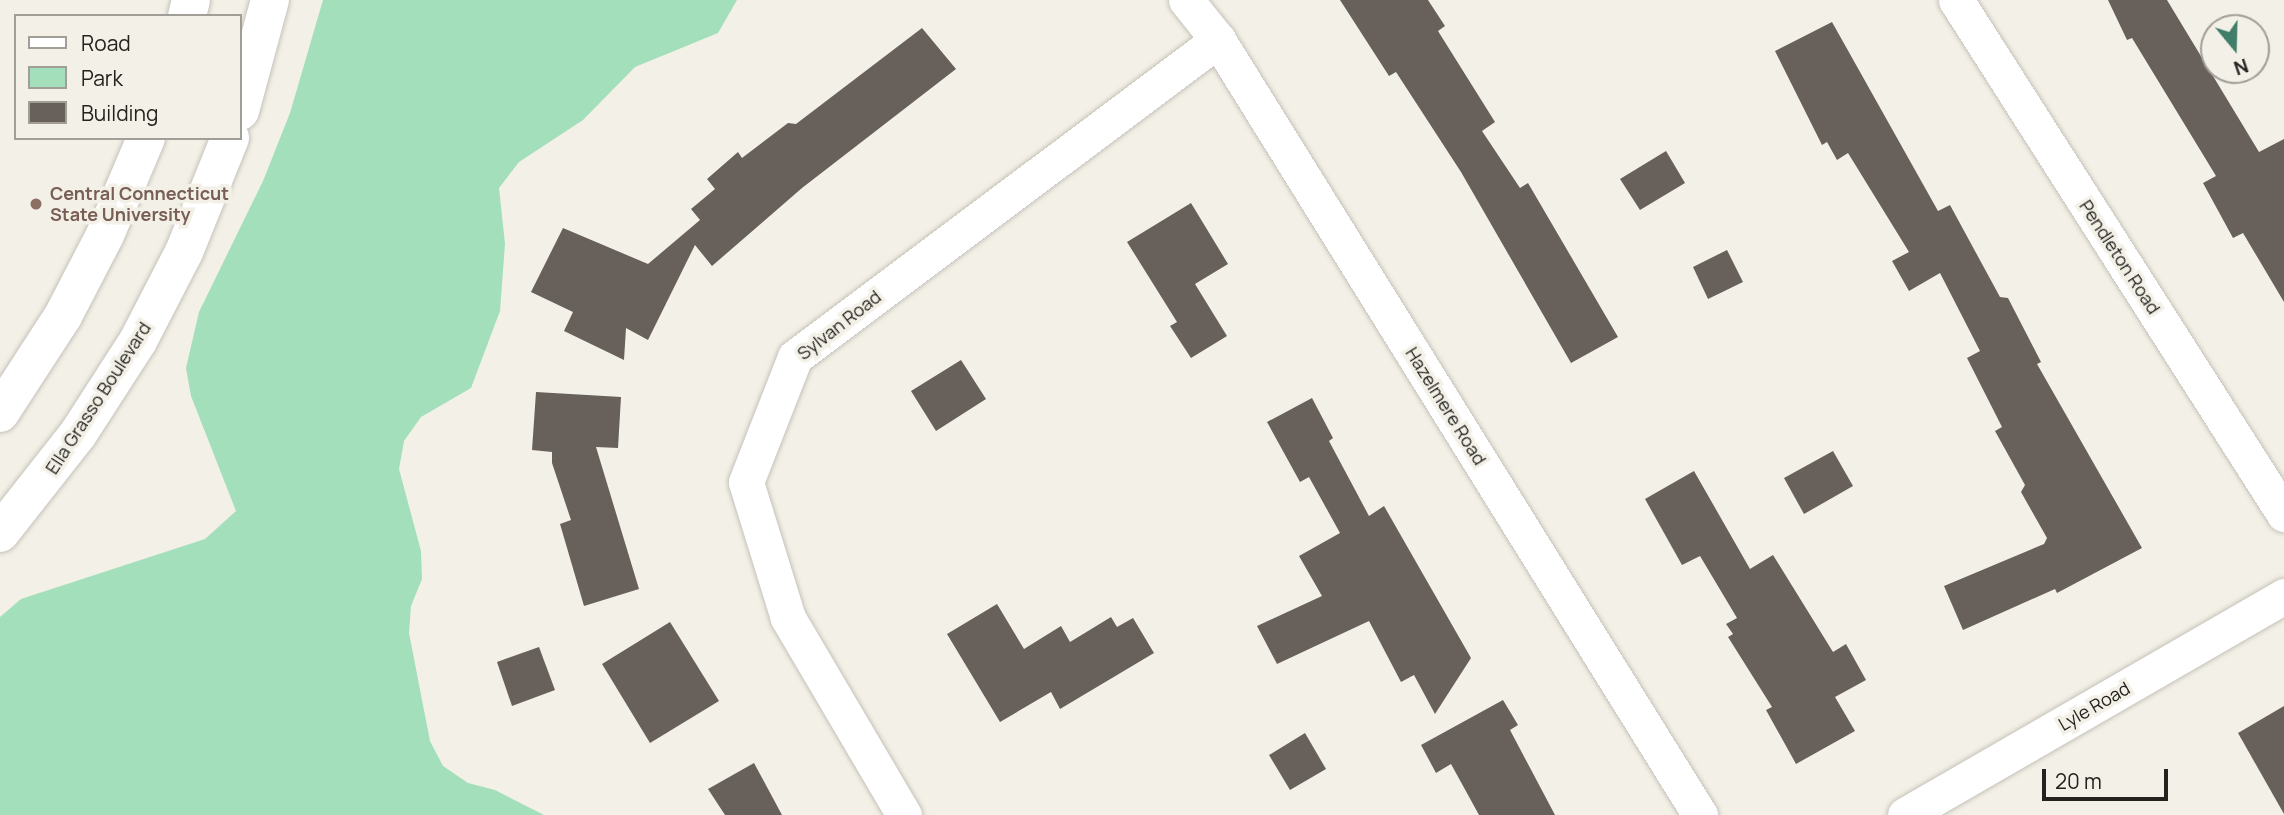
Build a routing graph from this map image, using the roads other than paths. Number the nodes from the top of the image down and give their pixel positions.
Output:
1 (270, 0) edge
2 (1186, 0) edge
3 (1956, 0) edge
4 (1218, 40) junction
5 (242, 104) edge
6 (145, 140) edge
7 (229, 140) edge
8 (0, 413) edge
9 (2284, 514) edge
10 (0, 533) edge
11 (2284, 596) edge
12 (904, 815) edge
13 (1700, 815) edge
14 (1905, 815) edge

1 - 5 main road
2 - 4 street, Hazelmere Road
3 - 9 street, Pendleton Road
4 - 12 street, Sylvan Road
4 - 13 street, Hazelmere Road
6 - 8 main road
7 - 10 main road, Ella Grasso Boulevard
11 - 14 street, Lyle Road

